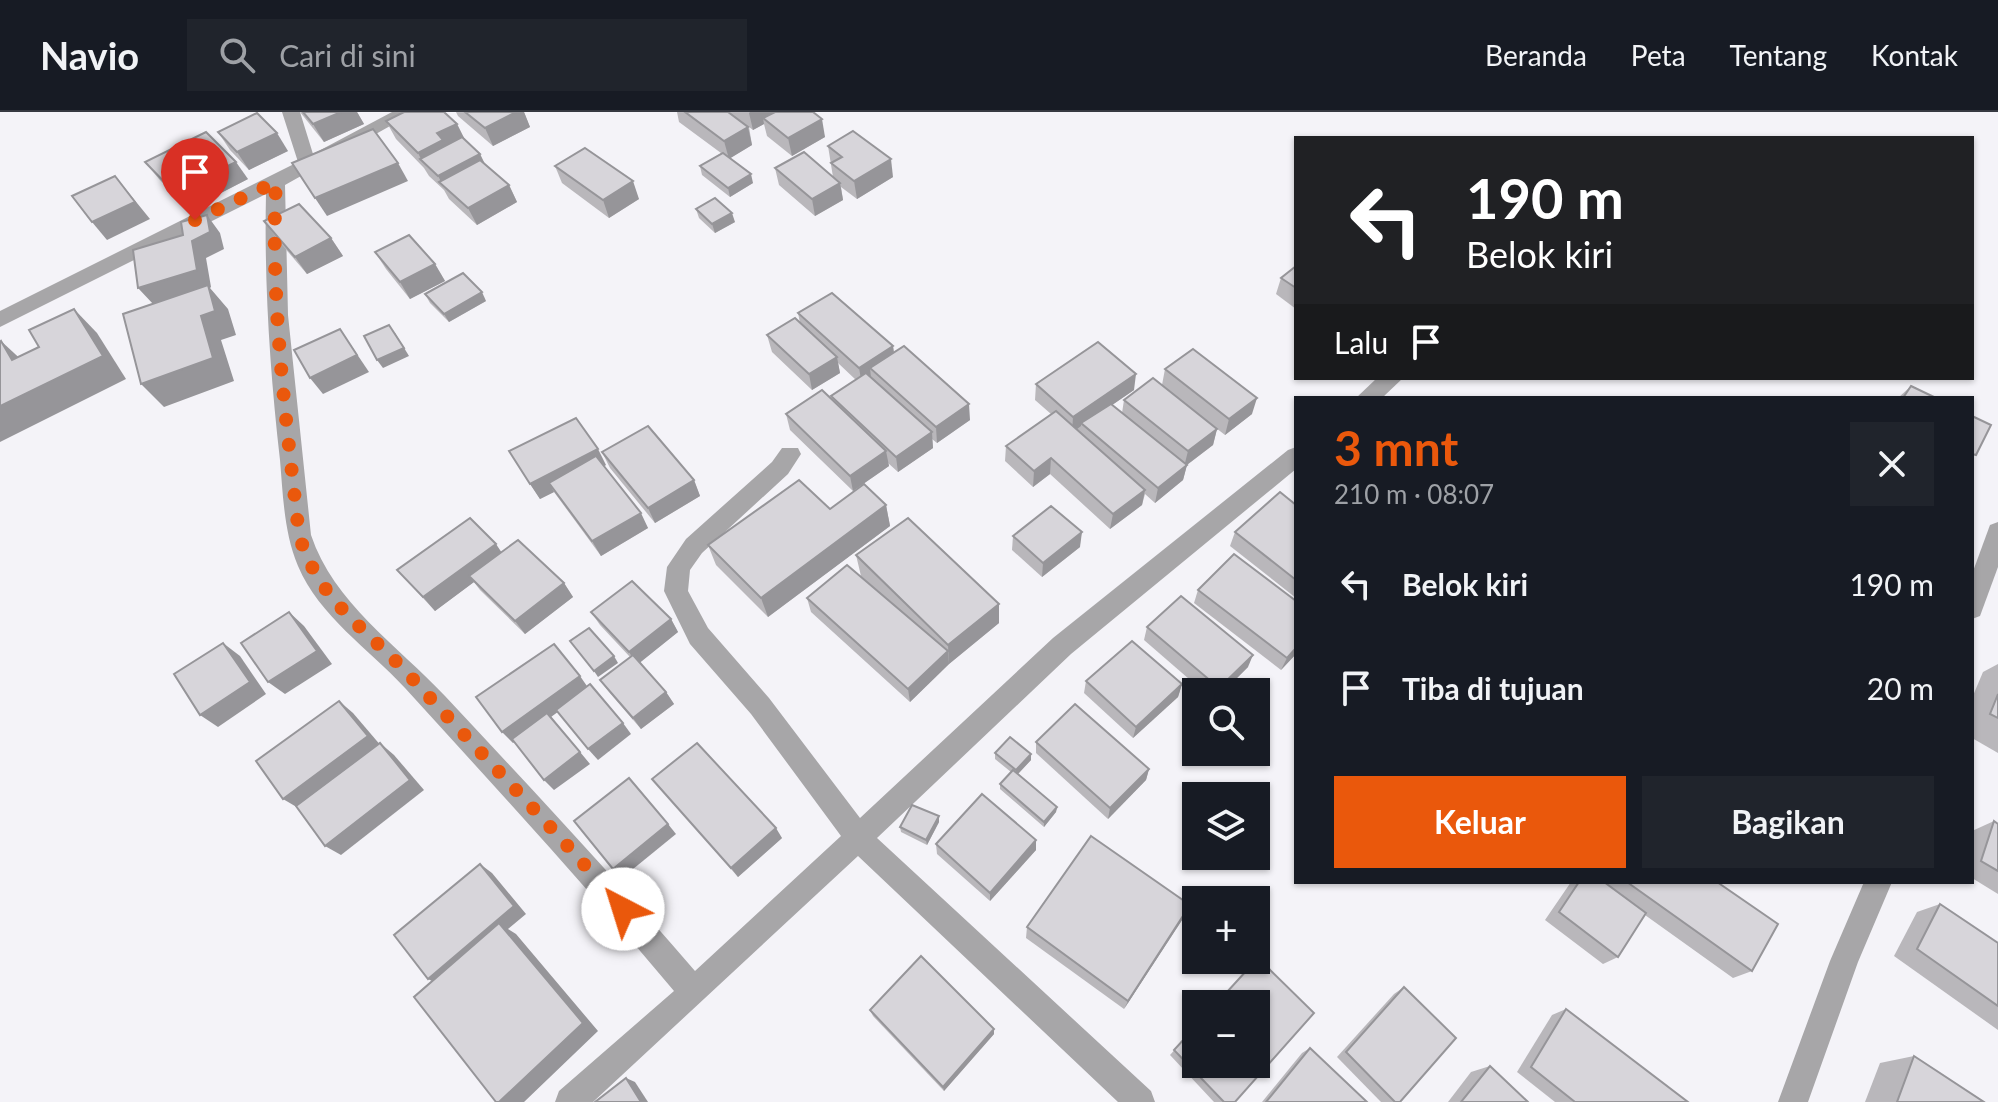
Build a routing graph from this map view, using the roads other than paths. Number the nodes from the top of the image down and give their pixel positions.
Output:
1 (291, 112) edge
2 (406, 112) edge
3 (307, 163) junction
4 (276, 182) junction
5 (0, 320) edge
6 (1390, 380) edge
7 (1370, 396) edge
8 (790, 454) dead end
9 (1294, 458) edge
10 (1998, 532) edge
11 (1974, 603) edge
12 (860, 840) junction
13 (1877, 884) edge
14 (694, 992) junction
15 (570, 1102) edge
16 (1140, 1102) edge
17 (1793, 1102) edge

1 - 3 street
2 - 3 street
3 - 4 street
4 - 5 street
4 - 14 street
6 - 7 street
8 - 12 street
9 - 12 street
10 - 11 street
12 - 14 street
12 - 16 street
13 - 17 street
14 - 15 street

